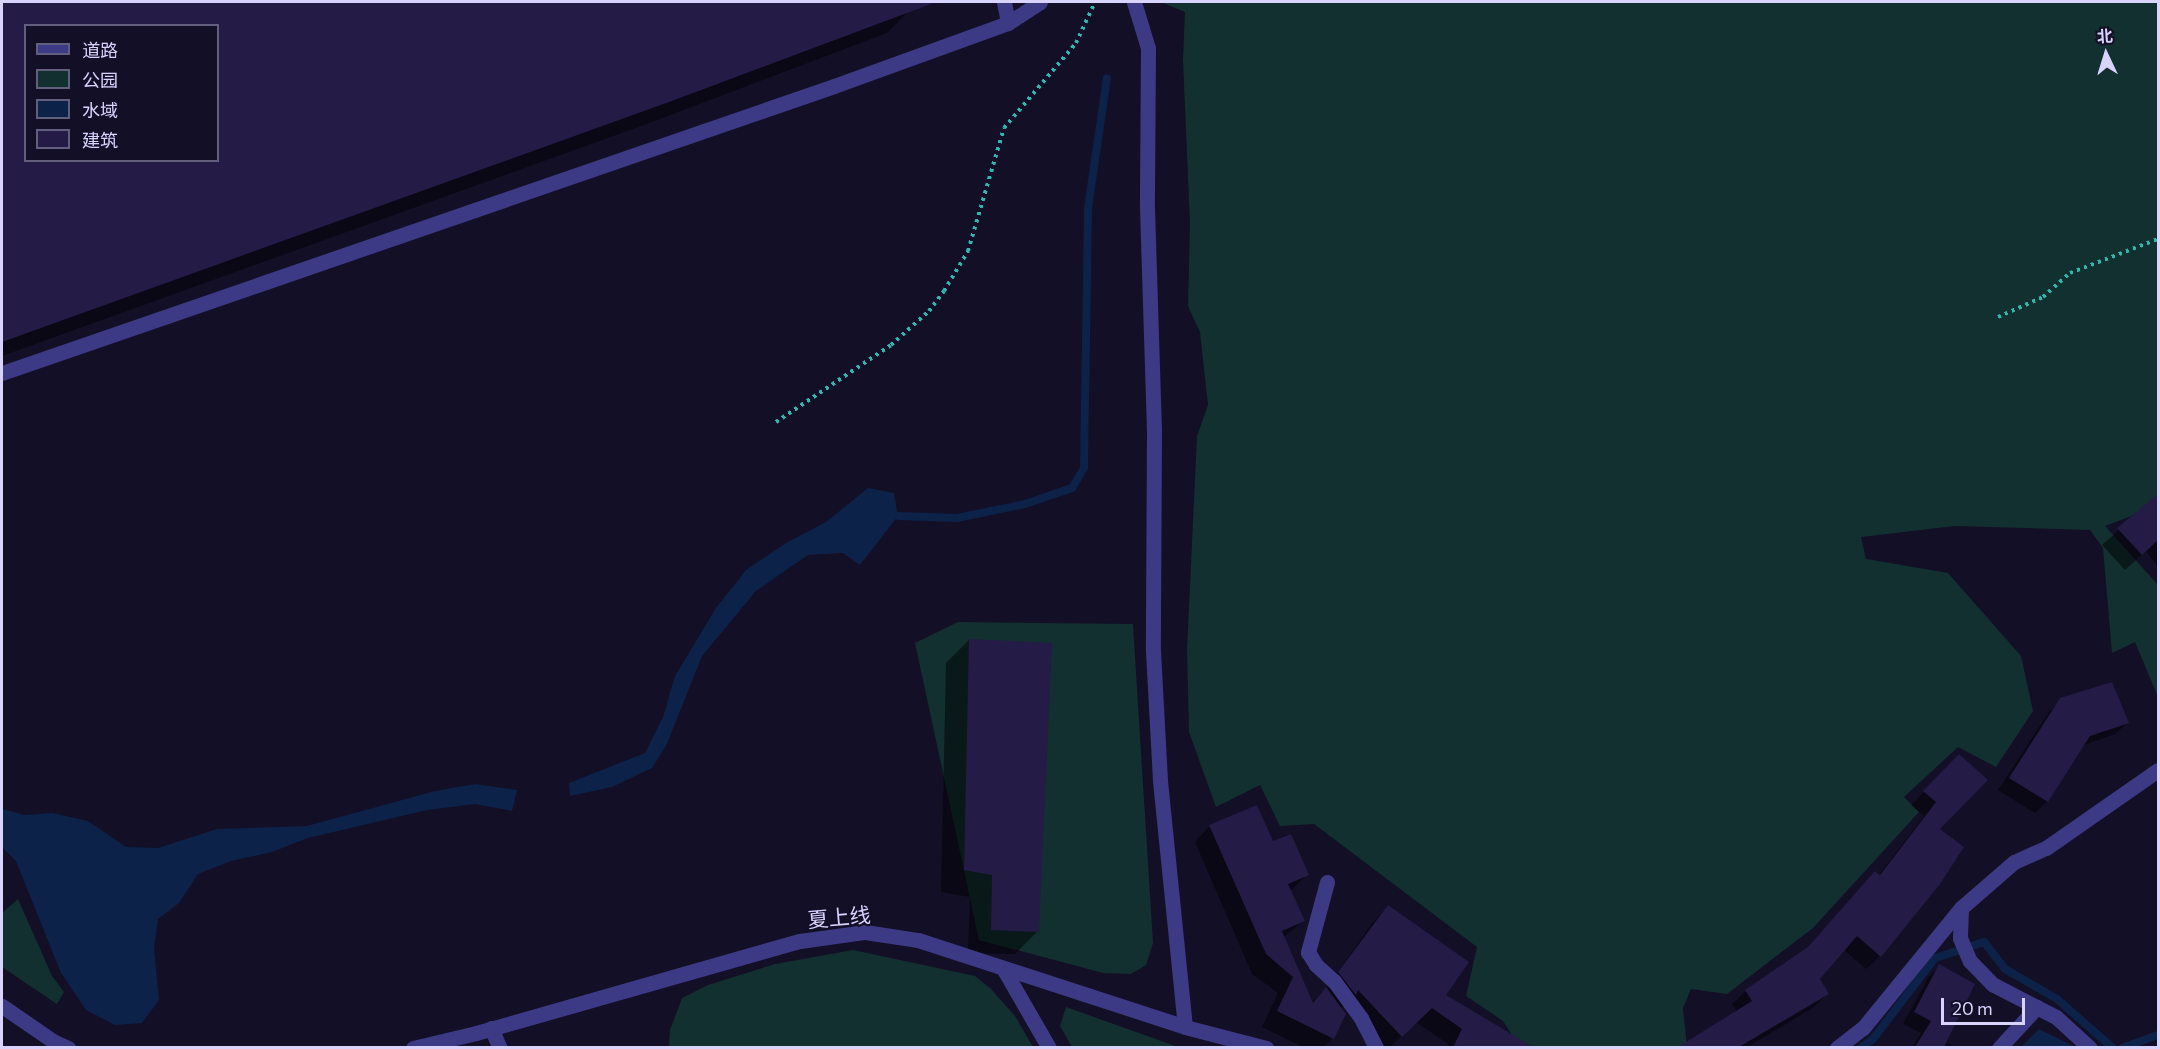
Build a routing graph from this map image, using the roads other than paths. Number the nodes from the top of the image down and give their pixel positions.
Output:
1 (1004, 2) edge
2 (1040, 2) edge
3 (1134, 2) edge
4 (1008, 23) junction
5 (2, 373) edge
6 (2158, 770) edge
7 (1327, 882) dead end
8 (1961, 908) junction
9 (1003, 968) junction
10 (2, 1006) edge
11 (2037, 1007) junction
12 (1185, 1027) junction
13 (491, 1028) junction
14 (473, 1040) edge
15 (68, 1047) edge
16 (413, 1047) edge
17 (500, 1047) edge
18 (1049, 1047) edge
19 (1266, 1047) edge
20 (1376, 1047) edge
21 (1837, 1047) edge
22 (1999, 1047) edge
23 (2090, 1047) edge

1 - 4 street
2 - 4 street
3 - 12 street
4 - 5 street
6 - 8 street
7 - 20 street
8 - 11 street
8 - 21 street
9 - 12 street, 夏上线
9 - 13 street, 夏上线
9 - 18 street
10 - 15 street
11 - 22 street
11 - 23 street
12 - 19 street, 夏上线
13 - 14 street, 夏上线
13 - 17 street
14 - 16 street, 夏上线

